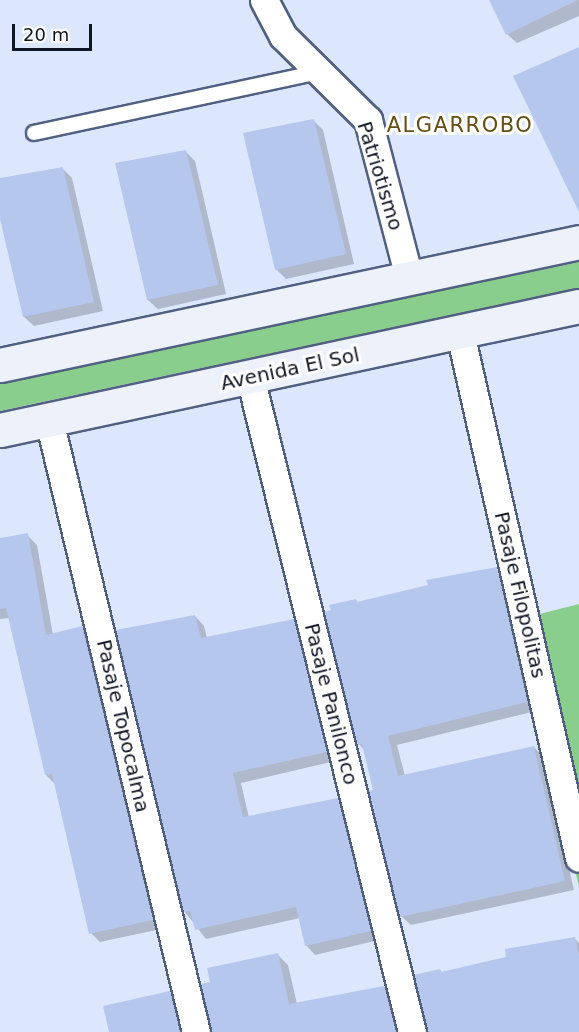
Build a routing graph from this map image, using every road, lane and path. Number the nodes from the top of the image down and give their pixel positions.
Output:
1 (264, 0) edge
2 (320, 72) junction
3 (34, 134) dead end
4 (579, 242) edge
5 (410, 281) junction
6 (579, 306) edge
7 (460, 333) junction
8 (0, 365) edge
9 (250, 377) junction
10 (50, 420) junction
11 (0, 430) edge
12 (579, 858) edge
13 (196, 1032) edge
14 (411, 1032) edge

1 - 2 street, Patriotismo
2 - 3 lane
2 - 5 street, Patriotismo
4 - 5 main road
5 - 8 main road
6 - 7 main road, Avenida El Sol
7 - 9 main road, Avenida El Sol
7 - 12 street, Pasaje Filopolitas
9 - 10 main road, Avenida El Sol
9 - 14 street, Pasaje Panilonco
10 - 11 main road, Avenida El Sol
10 - 13 street, Pasaje Topocalma

